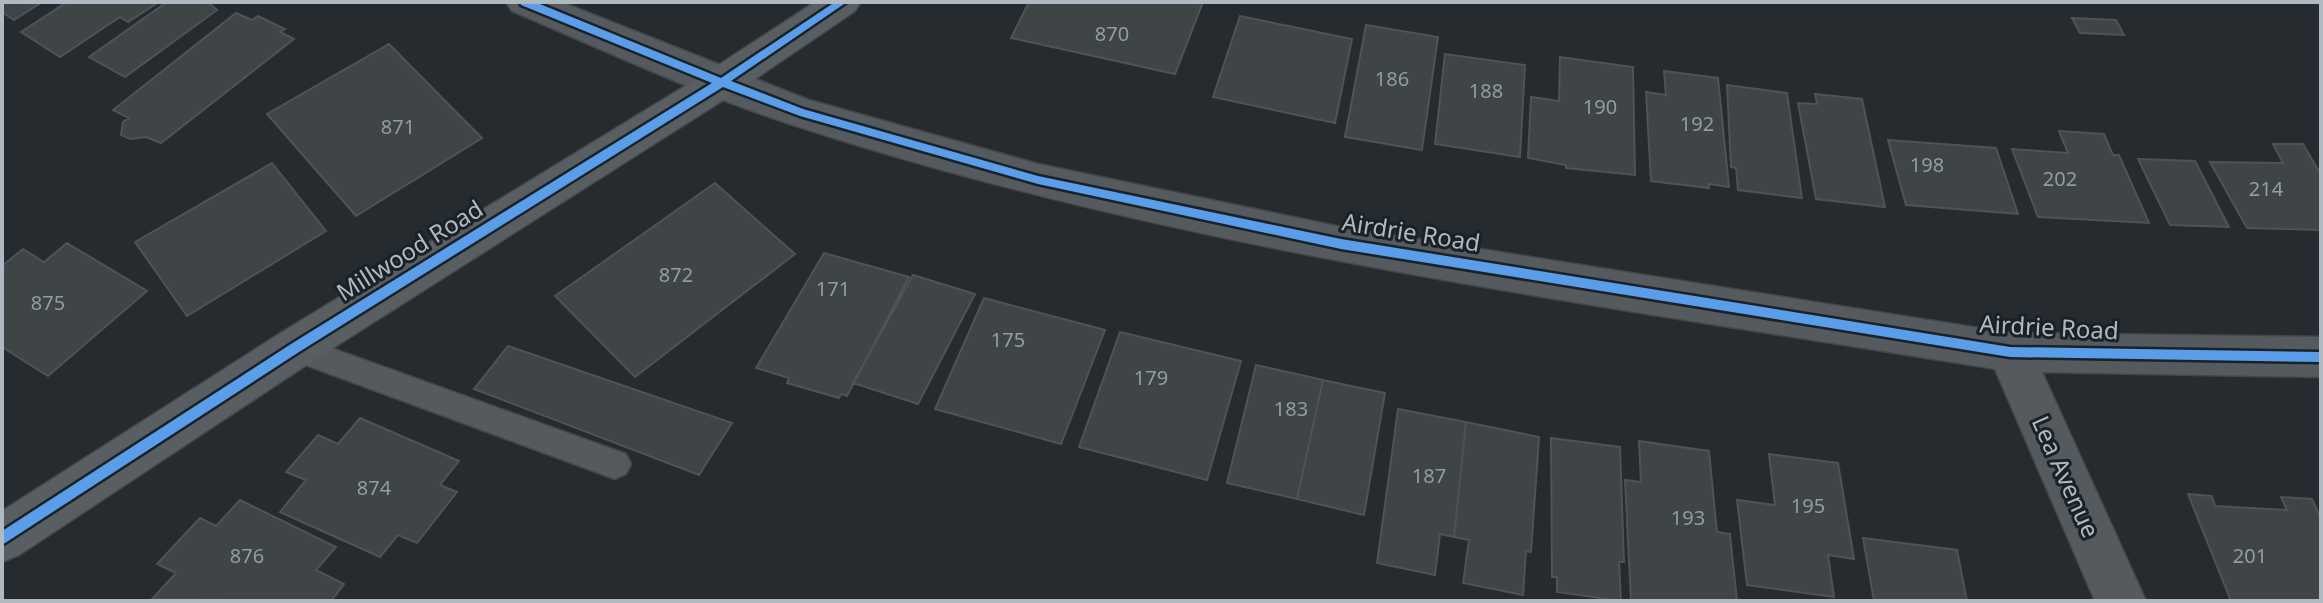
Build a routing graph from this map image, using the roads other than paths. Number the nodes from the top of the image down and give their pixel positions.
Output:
1 (525, 2) edge
2 (842, 2) edge
3 (722, 82) junction
4 (295, 348) junction
5 (2010, 352) junction
6 (2321, 357) edge
7 (615, 464) dead end
8 (2, 539) edge
9 (2121, 601) edge

1 - 3 street, Airdrie Road
2 - 3 street, Millwood Road
3 - 4 street, Millwood Road
3 - 5 street, Airdrie Road
4 - 7 lane
4 - 8 street, Millwood Road
5 - 6 street, Airdrie Road
5 - 9 street, Lea Avenue

